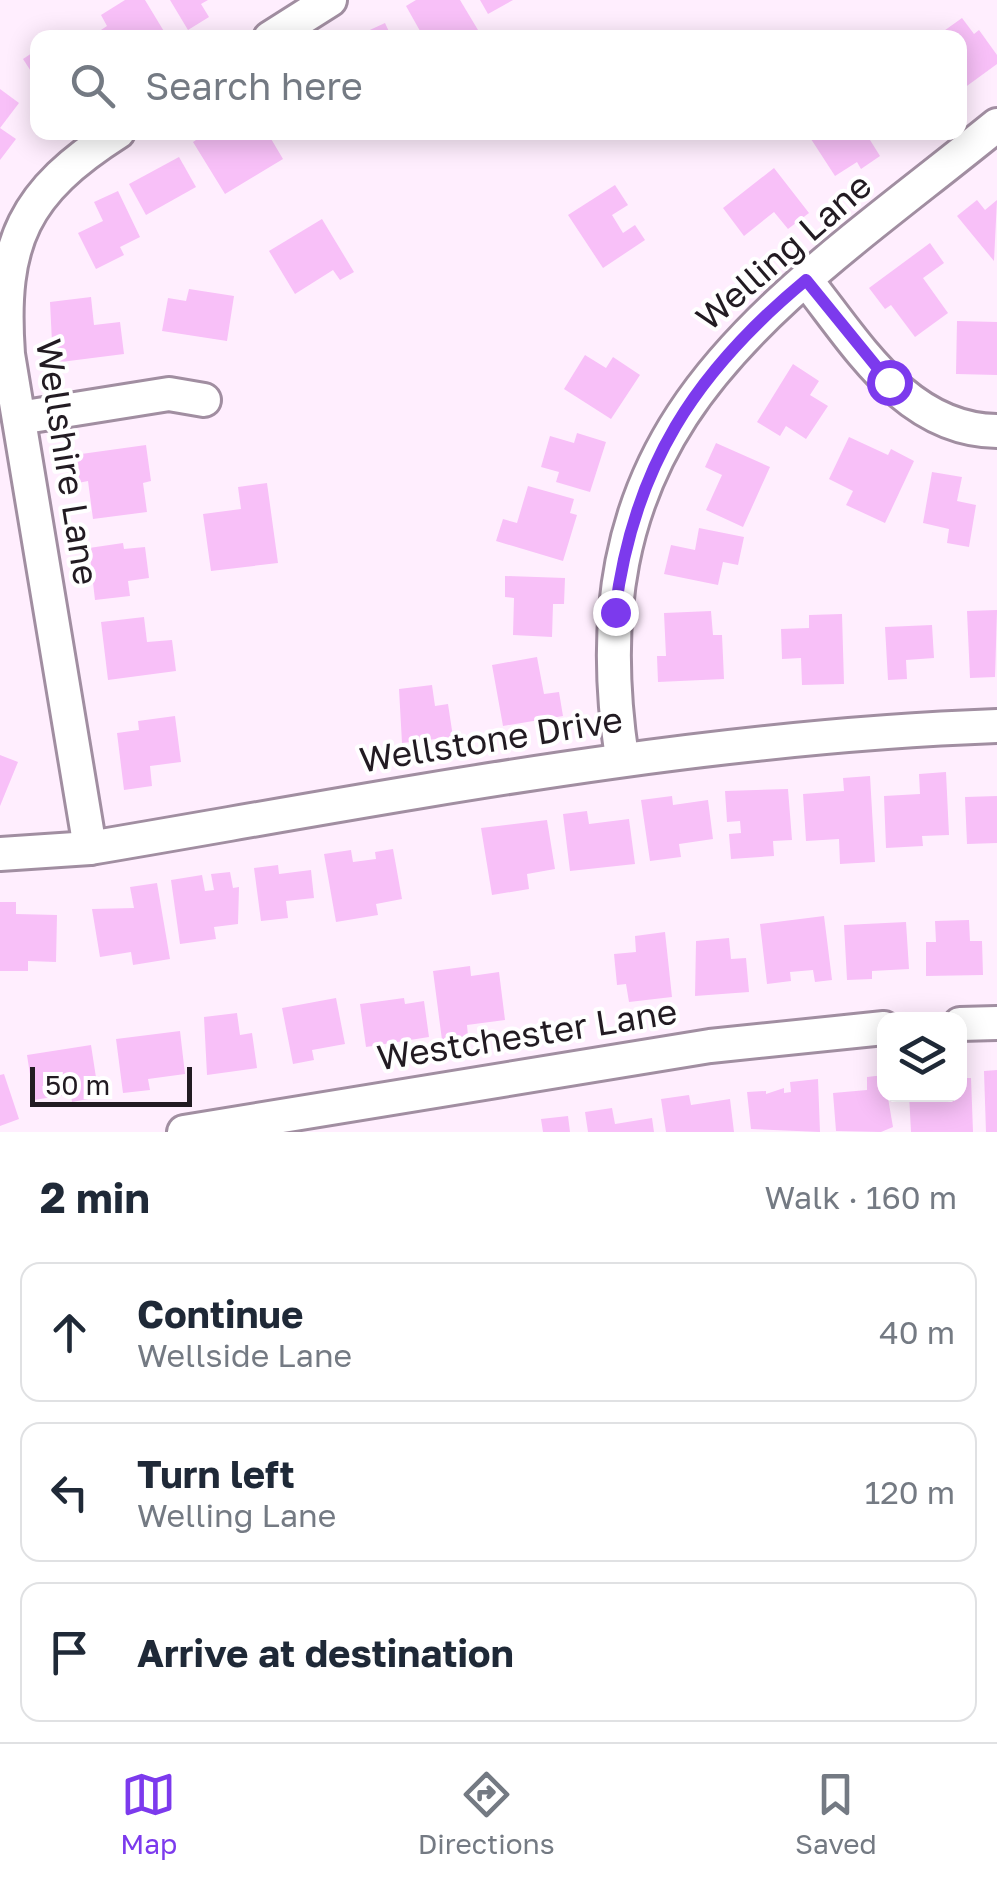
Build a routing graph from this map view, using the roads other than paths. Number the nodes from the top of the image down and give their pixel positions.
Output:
1 (330, 0) edge
2 (283, 30) edge
3 (997, 125) edge
4 (107, 140) edge
5 (806, 280) junction
6 (204, 400) dead end
7 (19, 418) junction
8 (997, 431) edge
9 (997, 726) edge
10 (622, 758) junction
11 (90, 848) junction
12 (0, 854) edge
13 (997, 1022) edge
14 (967, 1024) edge
15 (877, 1029) edge
16 (184, 1132) edge

1 - 2 street
3 - 5 street, Welling Lane
4 - 7 street, Wellshire Lane
5 - 8 street
5 - 10 street, Welling Lane
6 - 7 street
7 - 11 street, Wellshire Lane
9 - 10 street, Wellstone Drive
10 - 11 street, Wellstone Drive
11 - 12 street, Wellstone Drive
13 - 14 street
15 - 16 street, Westchester Lane

